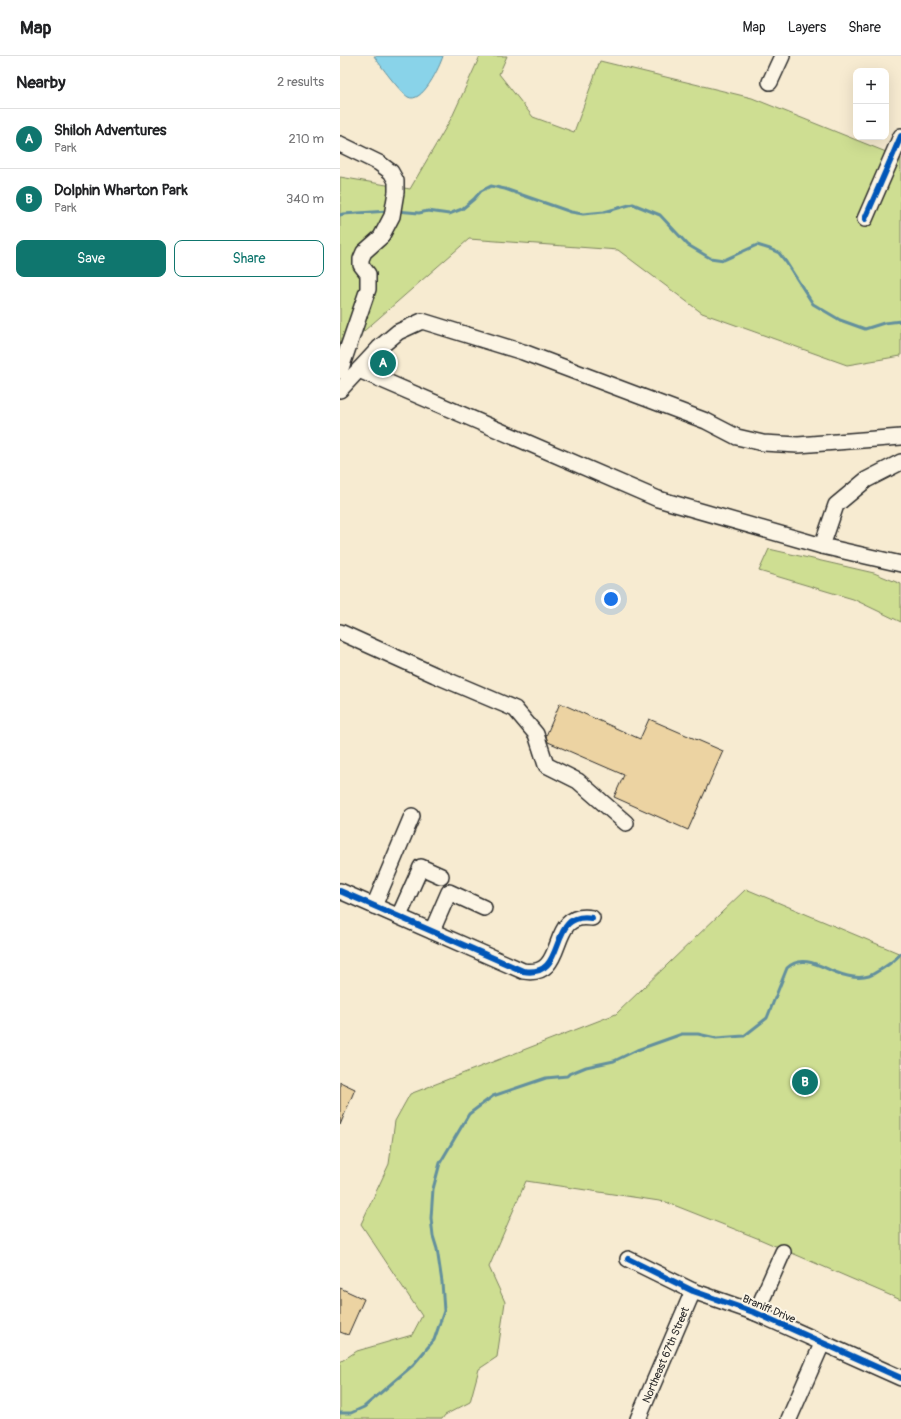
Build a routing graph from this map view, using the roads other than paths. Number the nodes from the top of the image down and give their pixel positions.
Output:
1 (782, 56) edge
2 (770, 82) dead end
3 (901, 136) edge
4 (340, 144) edge
5 (865, 219) dead end
6 (359, 370) junction
7 (340, 371) edge
8 (340, 390) edge
9 (901, 437) edge
10 (901, 462) edge
11 (822, 546) junction
12 (901, 564) edge
13 (340, 632) edge
14 (412, 816) dead end
15 (626, 823) dead end
16 (441, 876) dead end
17 (340, 890) edge
18 (374, 906) junction
19 (484, 908) dead end
20 (398, 916) junction
21 (592, 918) dead end
22 (432, 931) junction
23 (783, 1252) dead end
24 (628, 1259) dead end
25 (693, 1291) junction
26 (756, 1313) junction
27 (822, 1344) junction
28 (901, 1378) edge
29 (638, 1419) edge
30 (789, 1419) edge

1 - 2 street
3 - 5 street
4 - 7 street
6 - 8 street
6 - 9 street
6 - 11 street
10 - 11 street
11 - 12 street
13 - 15 street
14 - 18 street
16 - 20 street
17 - 18 street
18 - 20 street
19 - 22 street
20 - 22 street
21 - 22 street
23 - 26 street
24 - 25 street, Braniff Drive
25 - 26 street, Braniff Drive
25 - 29 street, Northeast 67th Street
26 - 27 street, Braniff Drive
27 - 28 street, Braniff Drive
27 - 30 street

